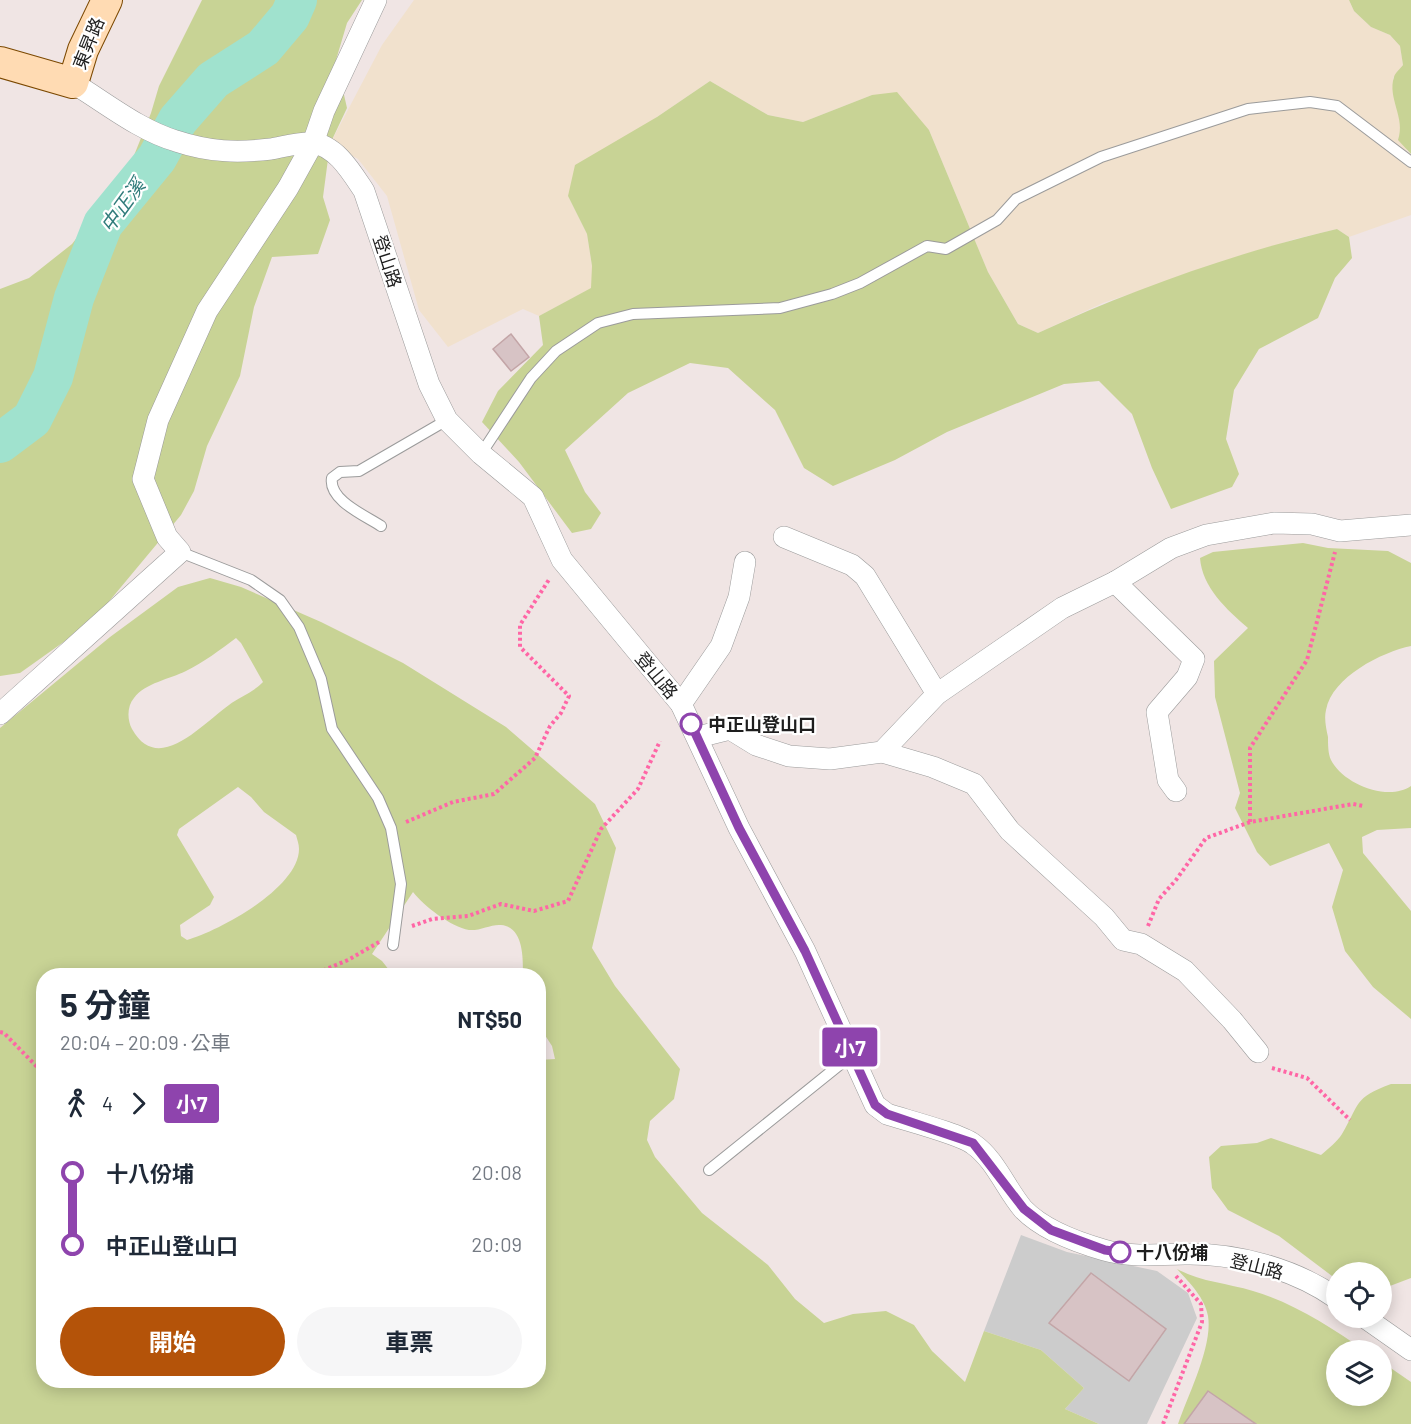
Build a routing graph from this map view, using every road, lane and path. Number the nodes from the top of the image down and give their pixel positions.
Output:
1 (106, 0) edge
2 (376, 0) edge
3 (0, 62) edge
4 (73, 83) junction
5 (313, 143) junction
6 (1411, 162) edge
7 (447, 420) junction
8 (481, 454) junction
9 (1411, 525) edge
10 (381, 526) dead end
11 (1340, 531) junction
12 (784, 537) dead end
13 (180, 552) junction
14 (562, 560) junction
15 (745, 562) dead end
16 (1115, 582) junction
17 (937, 694) junction
18 (681, 704) junction
19 (0, 714) edge
20 (698, 737) junction
21 (660, 741) dead end
22 (882, 752) junction
23 (1176, 791) dead end
24 (1363, 806) dead end
25 (1250, 822) junction
26 (391, 828) junction
27 (394, 933) junction
28 (1141, 944) junction
29 (393, 945) dead end
30 (329, 968) edge
31 (0, 1032) edge
32 (1257, 1052) joint
33 (854, 1053) junction
34 (36, 1066) edge
35 (1350, 1120) dead end
36 (709, 1170) dead end
37 (1152, 1257) junction
38 (1326, 1291) edge
39 (1380, 1328) edge
40 (1411, 1350) edge
41 (1163, 1424) edge

1 - 4 street, 東昇路
2 - 5 street
3 - 4 street, 東昇路
4 - 5 street
5 - 7 street, 登山路
5 - 13 street
6 - 8 lane
7 - 8 street, 登山路
7 - 10 lane
8 - 14 street, 登山路
9 - 11 street
11 - 16 street
11 - 25 path
12 - 17 street
13 - 19 street
13 - 26 lane
14 - 18 street, 登山路
14 - 26 path
15 - 18 street
16 - 17 street
16 - 23 street
17 - 22 street
18 - 20 street, 登山路
20 - 22 street
20 - 33 street, 登山路
21 - 27 path
22 - 28 street
24 - 25 path
25 - 28 path
26 - 27 lane
27 - 29 lane
27 - 30 path
28 - 32 street
31 - 34 path
32 - 35 path
33 - 36 lane
33 - 37 street, 登山路
37 - 38 street, 登山路
37 - 41 path
39 - 40 street

